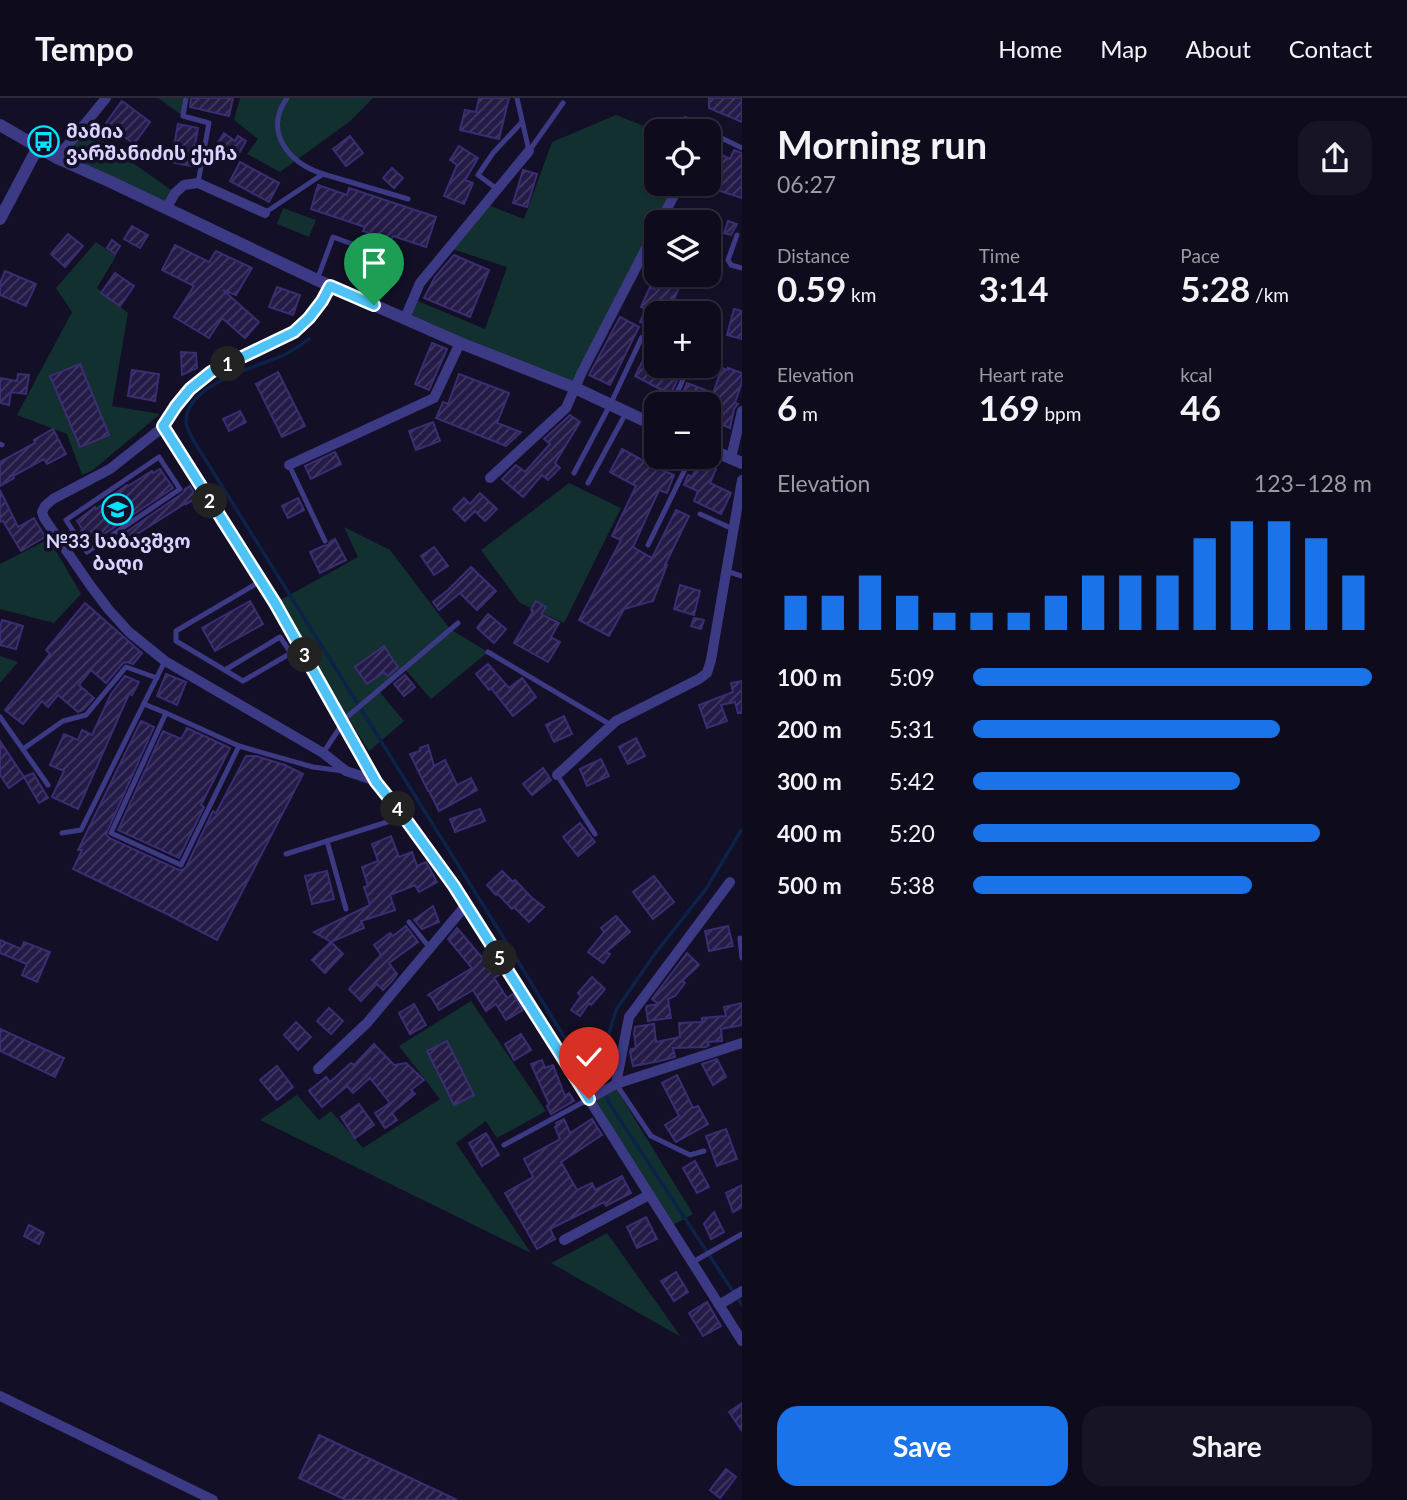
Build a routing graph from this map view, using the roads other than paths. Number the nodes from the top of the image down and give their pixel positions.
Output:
1 (106, 98) edge
2 (186, 98) edge
3 (287, 98) edge
4 (517, 98) edge
5 (563, 103) dead end
6 (522, 122) junction
7 (0, 125) edge
8 (721, 138) edge
9 (38, 147) junction
10 (742, 148) edge
11 (529, 151) junction
12 (57, 158) junction
13 (323, 174) junction
14 (198, 183) junction
15 (497, 189) junction
16 (408, 199) dead end
17 (166, 209) junction
18 (265, 213) joint
19 (0, 219) edge
20 (737, 235) dead end
21 (396, 260) dead end
22 (644, 260) edge
23 (742, 268) edge
24 (317, 281) junction
25 (330, 286) junction
26 (405, 318) junction
27 (642, 337) dead end
28 (460, 343) junction
29 (575, 388) junction
30 (610, 405) junction
31 (742, 411) edge
32 (626, 413) junction
33 (644, 421) edge
34 (163, 426) junction
35 (736, 460) edge
36 (289, 465) joint
37 (685, 469) edge
38 (574, 472) dead end
39 (490, 478) dead end
40 (742, 480) edge
41 (589, 483) dead end
42 (700, 514) dead end
43 (733, 529) junction
44 (77, 537) junction
45 (325, 541) dead end
46 (648, 545) dead end
47 (64, 547) junction
48 (726, 571) junction
49 (742, 576) edge
50 (261, 581) junction
51 (458, 623) dead end
52 (488, 652) dead end
53 (165, 661) junction
54 (225, 670) junction
55 (157, 678) junction
56 (144, 704) junction
57 (166, 713) junction
58 (0, 717) edge
59 (342, 724) junction
60 (611, 725) junction
61 (239, 746) junction
62 (23, 749) junction
63 (323, 753) junction
64 (346, 771) junction
65 (557, 775) joint
66 (376, 782) junction
67 (48, 785) dead end
68 (404, 817) junction
69 (62, 833) dead end
70 (595, 834) dead end
71 (327, 841) junction
72 (286, 854) dead end
73 (730, 881) dead end
74 (466, 905) junction
75 (346, 909) dead end
76 (409, 922) dead end
77 (740, 938) dead end
78 (430, 948) junction
79 (742, 958) edge
80 (742, 1043) edge
81 (318, 1069) dead end
82 (615, 1085) junction
83 (589, 1099) junction
84 (504, 1145) dead end
85 (704, 1151) dead end
86 (649, 1195) junction
87 (742, 1234) edge
88 (564, 1240) dead end
89 (696, 1260) junction
90 (737, 1294) edge
91 (719, 1305) junction
92 (742, 1341) edge
93 (0, 1396) edge
94 (213, 1500) edge

1 - 12 street
2 - 14 lane
3 - 13 lane
4 - 6 lane
5 - 11 lane
6 - 11 lane
6 - 15 lane
7 - 9 street
8 - 10 lane
9 - 12 street
9 - 19 street
11 - 15 street
12 - 17 street
13 - 16 lane
13 - 18 lane
14 - 17 street
14 - 18 street
15 - 26 street
17 - 24 street
20 - 23 lane
21 - 24 lane
22 - 29 street
24 - 25 street
25 - 26 street
25 - 34 street
26 - 28 street
27 - 30 lane
28 - 29 street
28 - 36 street
29 - 30 street
29 - 39 street
30 - 32 street
30 - 38 lane
31 - 35 street
32 - 33 street
32 - 41 lane
34 - 47 street
34 - 50 street
36 - 45 lane
37 - 46 lane
40 - 43 street
42 - 43 lane
43 - 48 street
44 - 44 lane
44 - 47 lane
47 - 53 street
48 - 49 lane
48 - 60 street
50 - 54 lane
50 - 59 street
51 - 59 lane
52 - 60 lane
53 - 55 lane
53 - 63 street
54 - 54 lane
55 - 56 lane
55 - 62 lane
56 - 57 lane
56 - 69 lane
57 - 61 lane
57 - 61 lane
58 - 62 lane
59 - 63 lane
59 - 66 street
60 - 65 street
61 - 64 lane
62 - 67 lane
63 - 64 street
64 - 66 street
65 - 70 lane
66 - 68 street
68 - 71 lane
68 - 74 street
71 - 72 lane
71 - 75 lane
73 - 82 street
74 - 78 street
74 - 83 street
76 - 78 lane
77 - 79 lane
78 - 81 street
80 - 82 street
82 - 83 street
82 - 85 lane
83 - 84 lane
83 - 86 street
86 - 88 street
86 - 89 street
87 - 89 lane
89 - 91 street
90 - 91 street
91 - 92 street
93 - 94 street

